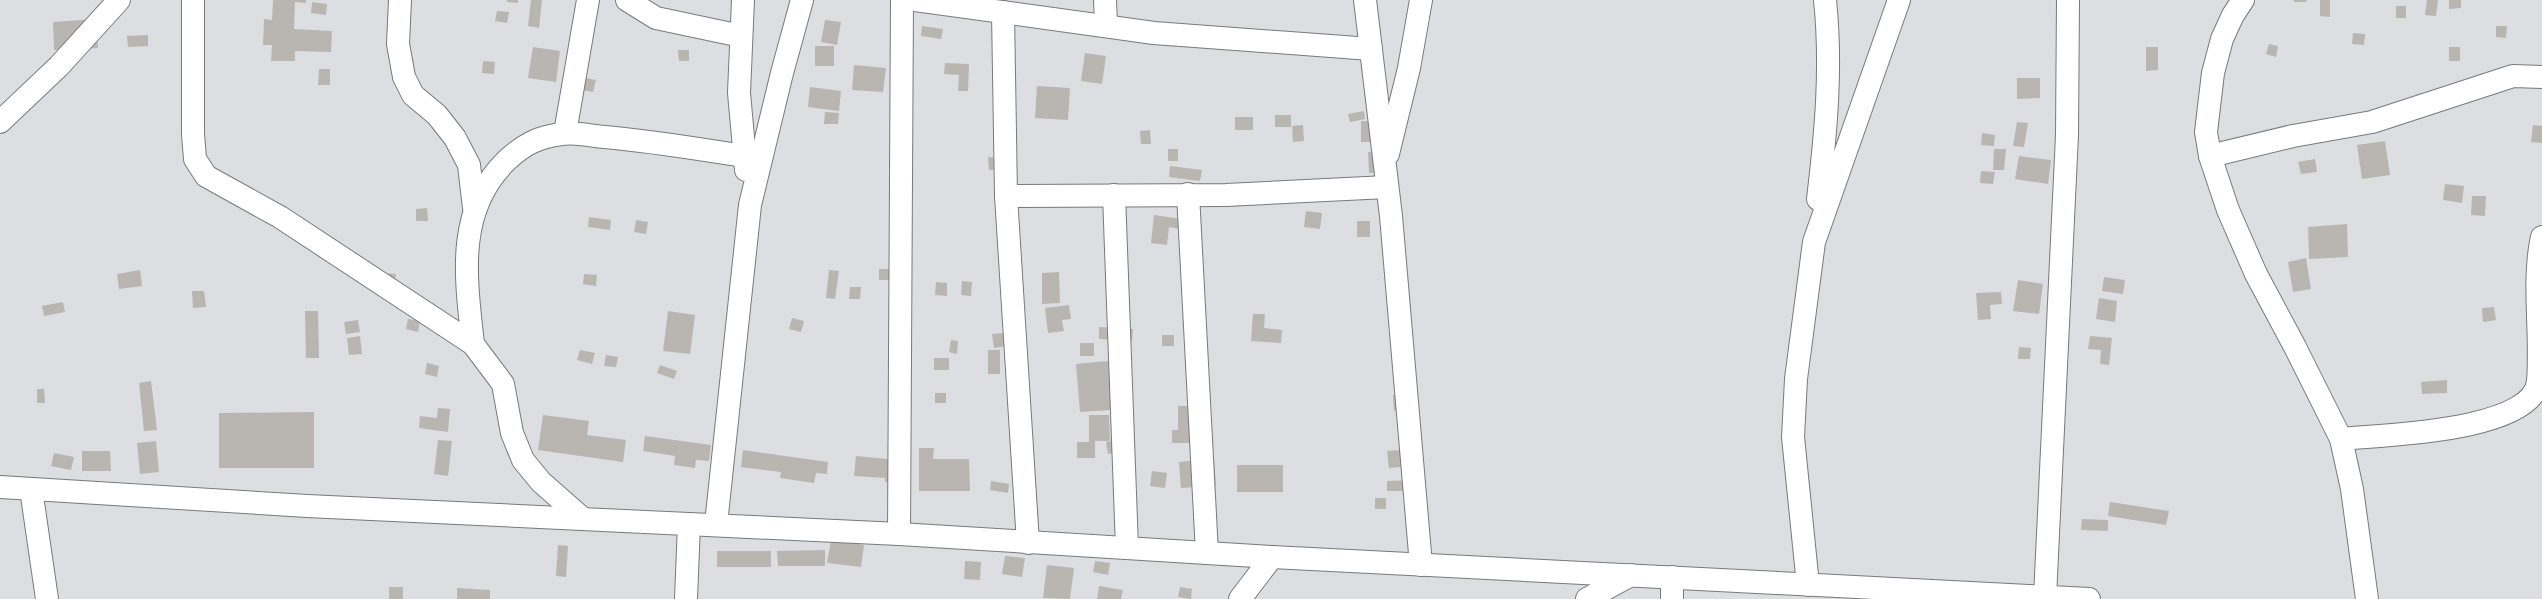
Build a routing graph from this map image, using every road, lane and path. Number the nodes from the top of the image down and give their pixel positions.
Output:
1 (193, 0) edge
2 (400, 0) edge
3 (588, 0) edge
4 (627, 0) edge
5 (742, 0) edge
6 (802, 0) edge
7 (902, 0) edge
8 (915, 0) edge
9 (1105, 0) edge
10 (1365, 0) edge
11 (1420, 0) edge
12 (1825, 0) edge
13 (1899, 0) edge
14 (2068, 0) edge
15 (2243, 0) edge
16 (110, 3) edge
17 (1009, 8) edge
18 (1106, 26) junction
19 (741, 36) junction
20 (1371, 49) junction
21 (2542, 77) edge
22 (0, 122) edge
23 (565, 133) junction
24 (744, 156) junction
25 (2210, 156) junction
26 (1386, 177) junction
27 (1188, 194) junction
28 (1114, 195) junction
29 (1006, 196) junction
30 (750, 205) junction
31 (474, 208) junction
32 (2542, 237) edge
33 (1814, 242) junction
34 (2540, 286) edge
35 (473, 344) junction
36 (2341, 439) junction
37 (0, 487) edge
38 (31, 489) junction
39 (582, 518) junction
40 (689, 524) junction
41 (716, 524) junction
42 (898, 534) junction
43 (1028, 543) junction
44 (1127, 548) junction
45 (1207, 554) junction
46 (1272, 557) junction
47 (1421, 565) junction
48 (1632, 574) junction
49 (1672, 577) junction
50 (1808, 585) junction
51 (2022, 597) edge
52 (2045, 597) junction
53 (47, 599) edge
54 (686, 599) edge
55 (1240, 599) edge
56 (1587, 599) edge
57 (1672, 599) edge
58 (2089, 599) edge
59 (2367, 599) edge

1 - 35 street
2 - 31 street
3 - 23 street
4 - 19 street
5 - 19 street
6 - 30 street
7 - 42 street
8 - 17 street
9 - 18 street
10 - 20 street
11 - 26 street
12 - 33 street
13 - 33 street
14 - 52 street
15 - 25 street
16 - 22 street
17 - 18 street
17 - 29 street
18 - 20 street
19 - 24 street
20 - 26 street
21 - 25 street
23 - 24 street
23 - 31 street
24 - 30 street
25 - 36 street
26 - 27 street
26 - 47 street
27 - 28 street
27 - 45 street
28 - 29 street
28 - 44 street
29 - 43 street
30 - 41 street
31 - 35 street
32 - 34 street
33 - 50 street
34 - 36 street
35 - 39 street
36 - 59 street
37 - 38 street
38 - 39 street
38 - 53 street
39 - 40 street
40 - 41 street
40 - 54 street
41 - 42 street
42 - 43 street
43 - 44 street
44 - 45 street
45 - 46 street
46 - 47 street
46 - 55 street
47 - 48 street
48 - 49 street
48 - 56 street
49 - 50 street
49 - 57 street
50 - 51 street
51 - 52 street
52 - 58 street

